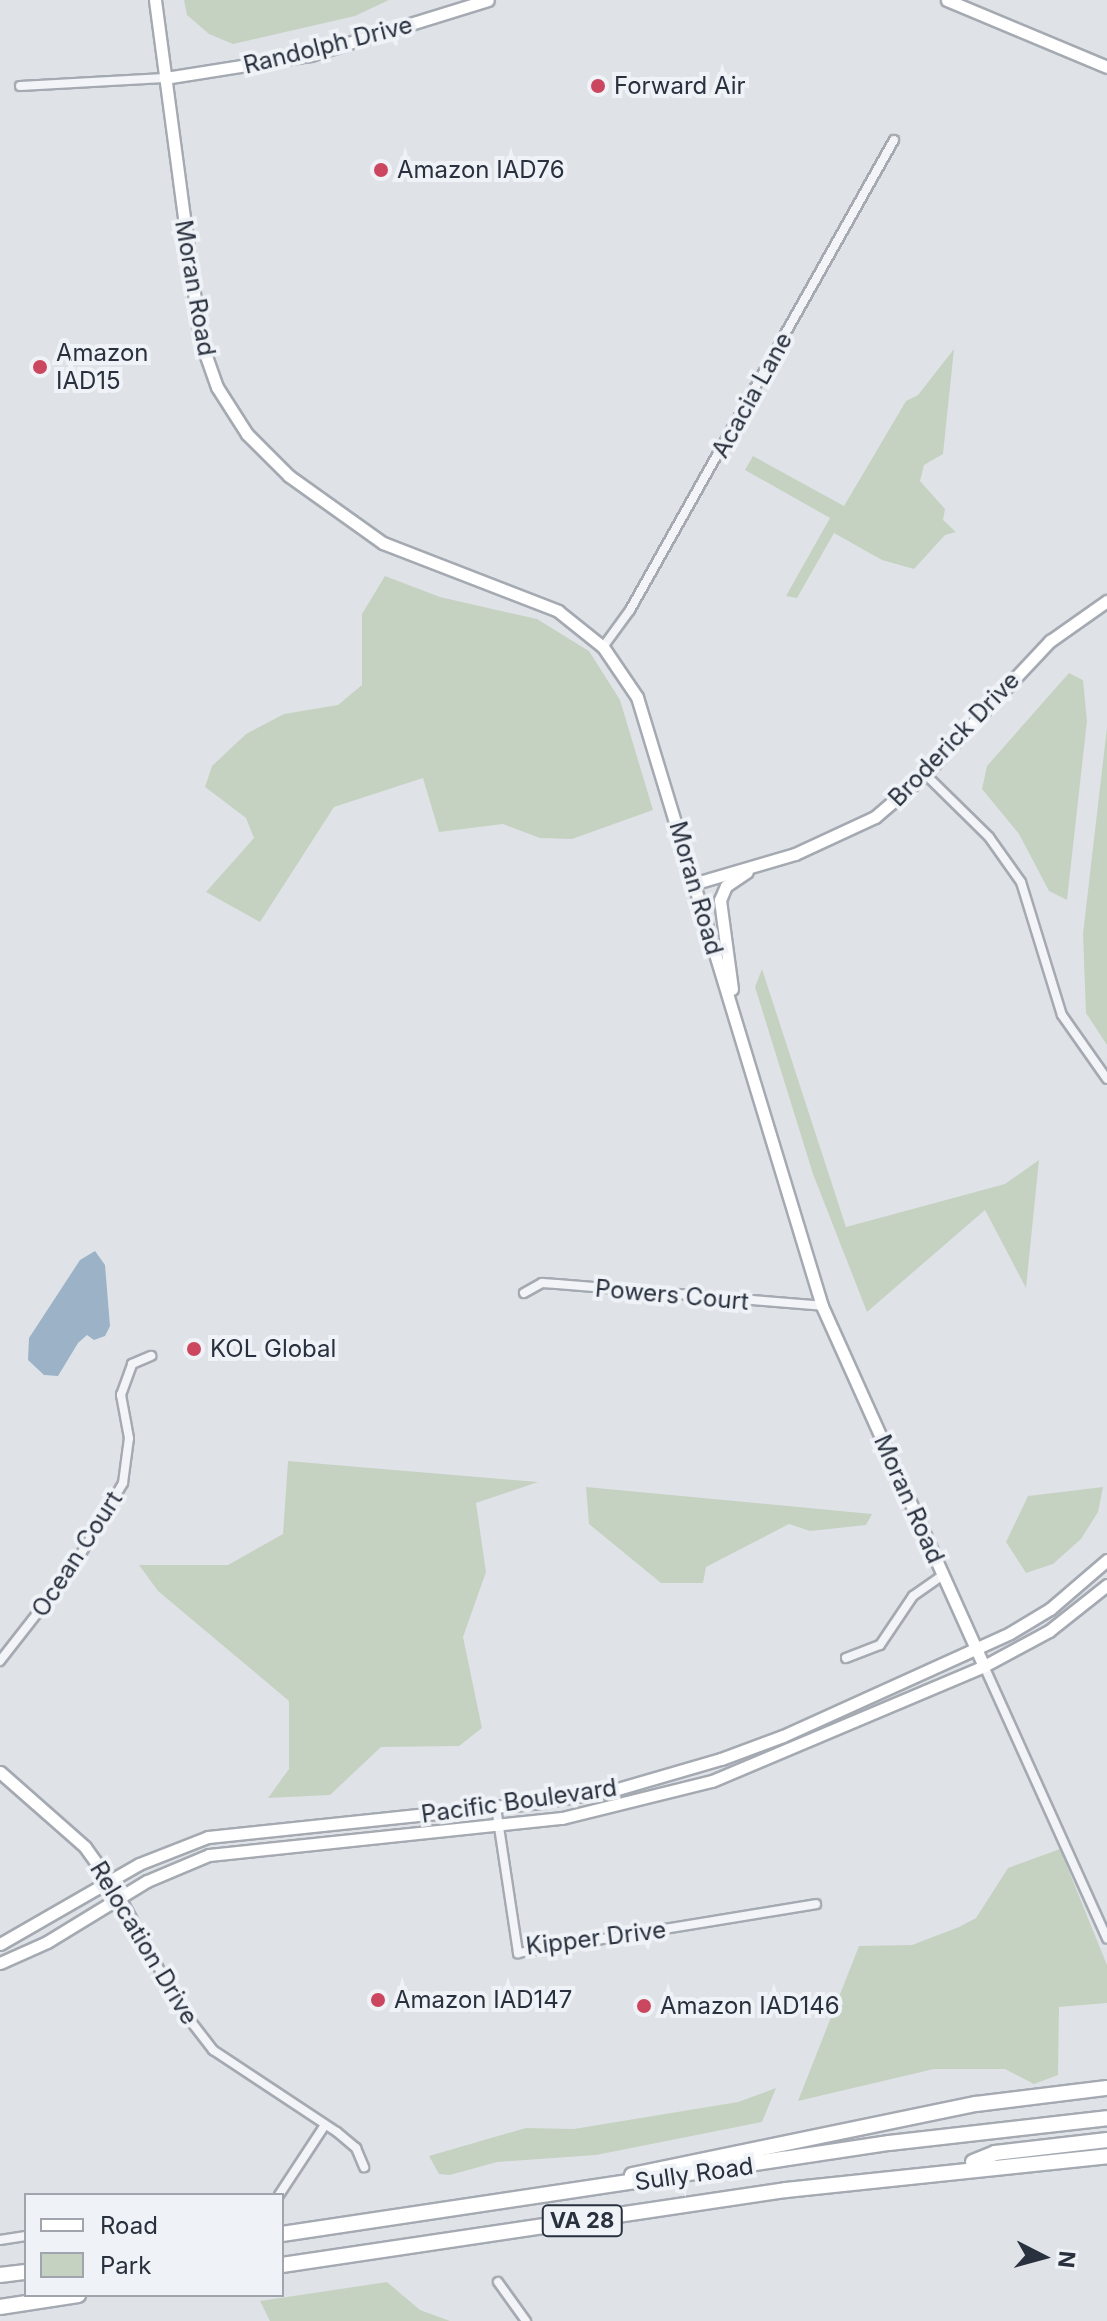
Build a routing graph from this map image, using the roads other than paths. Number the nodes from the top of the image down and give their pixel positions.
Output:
1 (155, 0) edge
2 (488, 0) edge
3 (947, 0) edge
4 (1107, 67) edge
5 (165, 78) junction
6 (20, 86) dead end
7 (894, 140) dead end
8 (1107, 601) edge
9 (603, 647) junction
10 (925, 774) junction
11 (755, 866) junction
12 (696, 883) junction
13 (738, 1033) junction
14 (1107, 1079) edge
15 (524, 1293) dead end
16 (822, 1306) junction
17 (151, 1356) dead end
18 (1107, 1560) edge
19 (943, 1575) junction
20 (1107, 1585) edge
21 (977, 1648) junction
22 (846, 1658) dead end
23 (0, 1661) edge
24 (984, 1666) junction
25 (0, 1772) edge
26 (496, 1807) junction
27 (498, 1826) junction
28 (110, 1881) junction
29 (120, 1896) junction
30 (816, 1904) dead end
31 (1107, 1911) edge
32 (1097, 1916) junction
33 (1107, 1939) edge
34 (0, 1944) edge
35 (0, 1963) edge
36 (1107, 2088) edge
37 (1107, 2118) edge
38 (325, 2125) junction
39 (1107, 2140) edge
40 (1107, 2156) edge
41 (364, 2167) dead end
42 (957, 2168) junction
43 (280, 2193) edge
44 (534, 2196) junction
45 (284, 2234) edge
46 (24, 2236) edge
47 (0, 2240) edge
48 (284, 2265) edge
49 (24, 2272) edge
50 (0, 2275) edge
51 (498, 2282) dead end
52 (65, 2297) edge
53 (0, 2307) edge
54 (526, 2321) edge

1 - 5 street, Moran Road
2 - 5 street, Randolph Drive
3 - 4 street
5 - 6 street
5 - 9 street, Moran Road
7 - 9 street, Acacia Lane
8 - 10 street, Broderick Drive
9 - 12 street, Moran Road
10 - 11 street, Broderick Drive
10 - 14 street
11 - 12 street, Broderick Drive
11 - 13 street
12 - 13 street, Moran Road
13 - 16 street, Moran Road
15 - 16 street, Powers Court
16 - 19 street, Moran Road
17 - 23 street, Ocean Court
18 - 21 street, Pacific Boulevard
19 - 21 street, Moran Road
19 - 22 street
20 - 24 street, Pacific Boulevard
21 - 24 street, Moran Road
21 - 26 street, Pacific Boulevard
24 - 27 street, Pacific Boulevard
24 - 32 street, Moran Road
25 - 28 street, Relocation Drive
26 - 27 street, Kipper Drive
26 - 28 street, Pacific Boulevard
27 - 29 street, Pacific Boulevard
27 - 30 street, Kipper Drive
28 - 29 street, Relocation Drive
28 - 34 street, Pacific Boulevard
29 - 35 street, Pacific Boulevard
29 - 38 street, Relocation Drive
31 - 32 street
32 - 33 street, Moran Road
36 - 44 highway
37 - 44 highway, Sully Road / VA 28
38 - 41 street, Relocation Drive
38 - 43 street
39 - 42 highway
40 - 42 highway, Sully Road / VA 28
42 - 48 highway, Sully Road / VA 28
44 - 45 highway, Sully Road / VA 28
46 - 47 street
49 - 50 highway
51 - 54 street
52 - 53 highway

